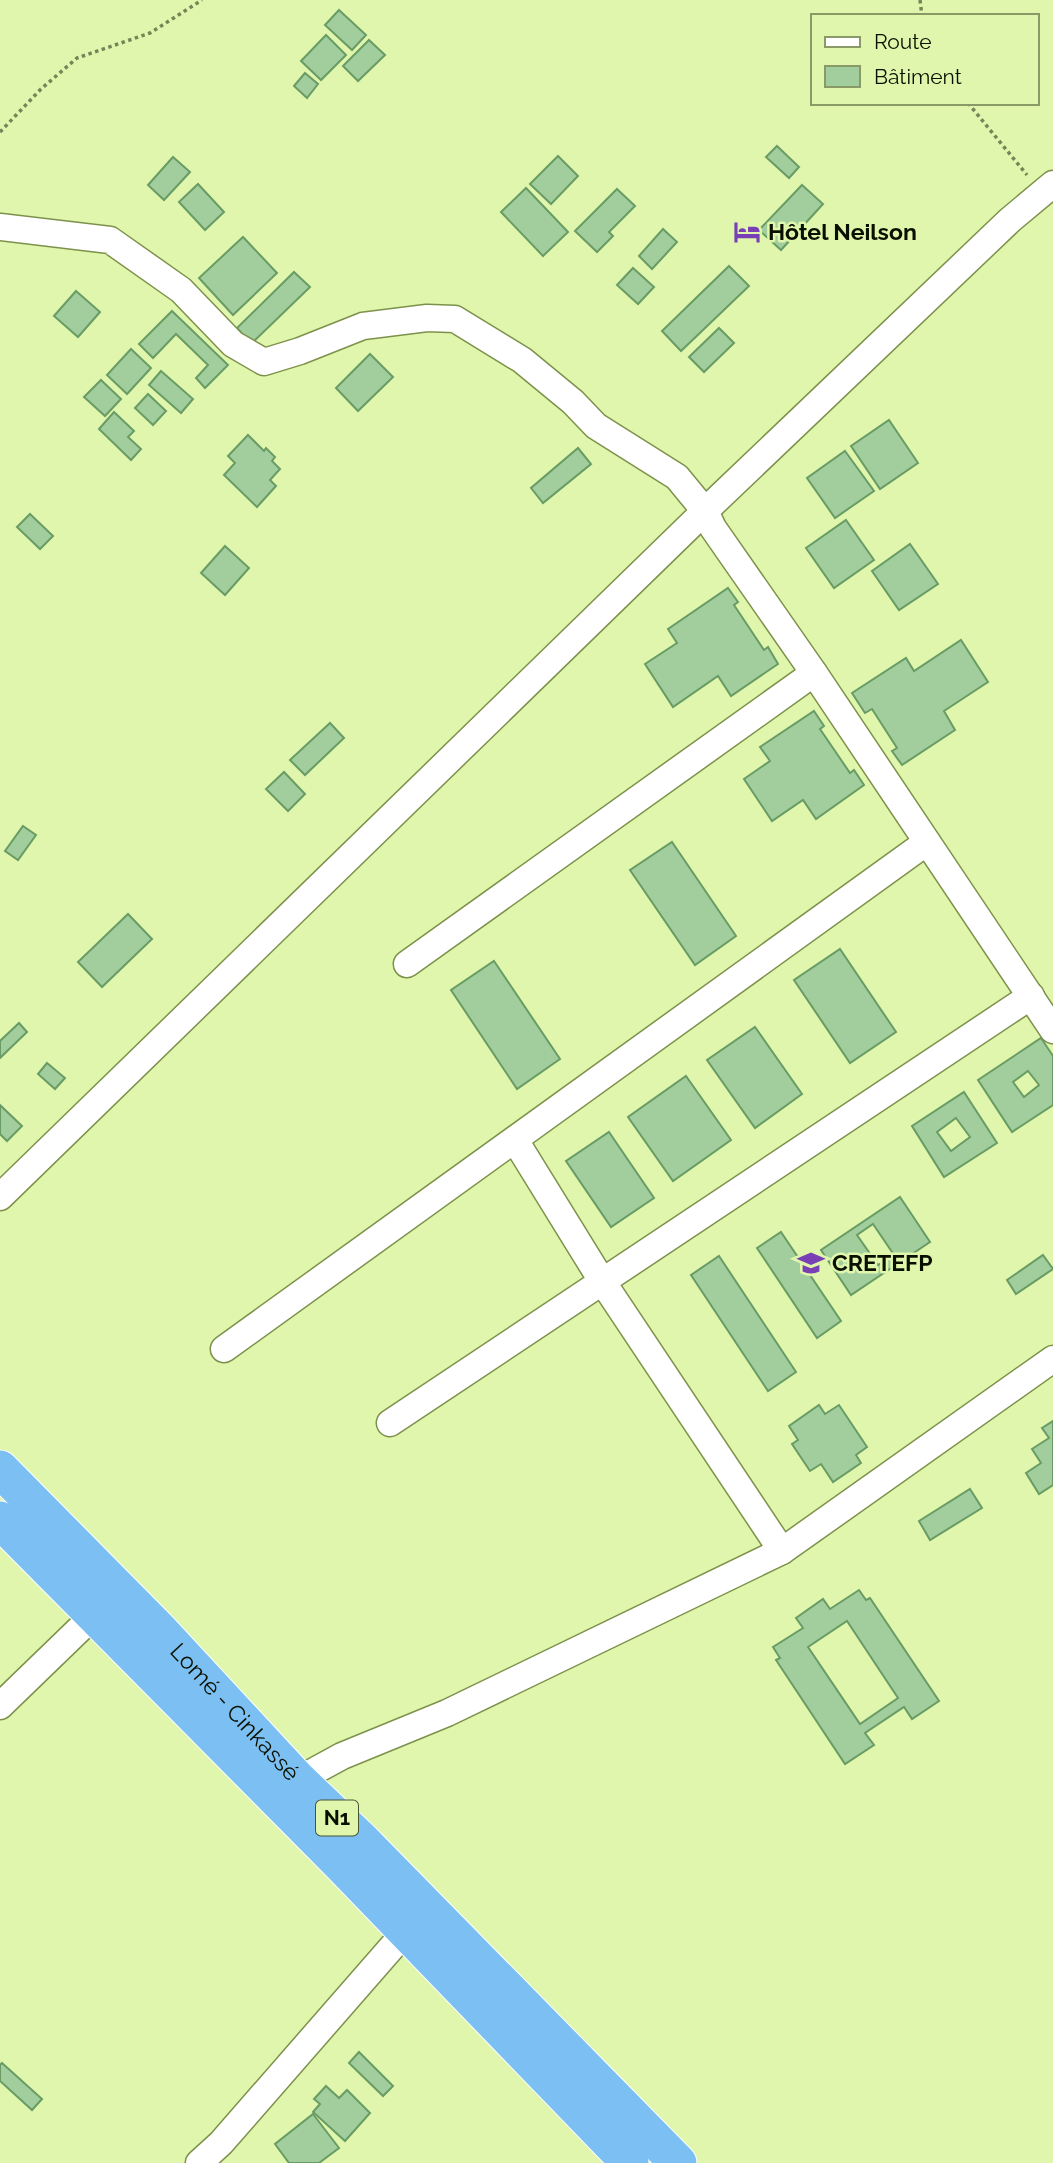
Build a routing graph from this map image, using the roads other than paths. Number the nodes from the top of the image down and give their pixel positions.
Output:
1 (1047, 188) edge
2 (0, 226) edge
3 (705, 511) junction
4 (814, 673) junction
5 (927, 842) junction
6 (407, 964) dead end
7 (1031, 996) junction
8 (1053, 1030) edge
9 (515, 1140) junction
10 (0, 1197) edge
11 (602, 1281) junction
12 (224, 1349) dead end
13 (1053, 1359) edge
14 (390, 1423) dead end
15 (0, 1469) edge
16 (0, 1520) edge
17 (782, 1550) junction
18 (93, 1616) junction
19 (0, 1706) edge
20 (287, 1790) junction
21 (406, 1931) junction
22 (199, 2163) edge
23 (630, 2163) edge
24 (678, 2163) edge

1 - 3 street
2 - 3 street
3 - 4 street
3 - 10 street
4 - 5 street
4 - 6 street
5 - 7 street
5 - 9 street
7 - 8 street
7 - 11 street
9 - 11 street
9 - 12 street
11 - 14 street
11 - 17 street
13 - 17 street
15 - 20 highway, Lomé - Cinkassé / N1
16 - 18 highway, Lomé - Cinkassé / N1
17 - 20 street
18 - 19 street
18 - 20 highway, Lomé - Cinkassé / N1
20 - 21 highway, Lomé - Cinkassé / N1
20 - 24 highway, Lomé - Cinkassé / N1
21 - 22 street
21 - 23 highway, Lomé - Cinkassé / N1

